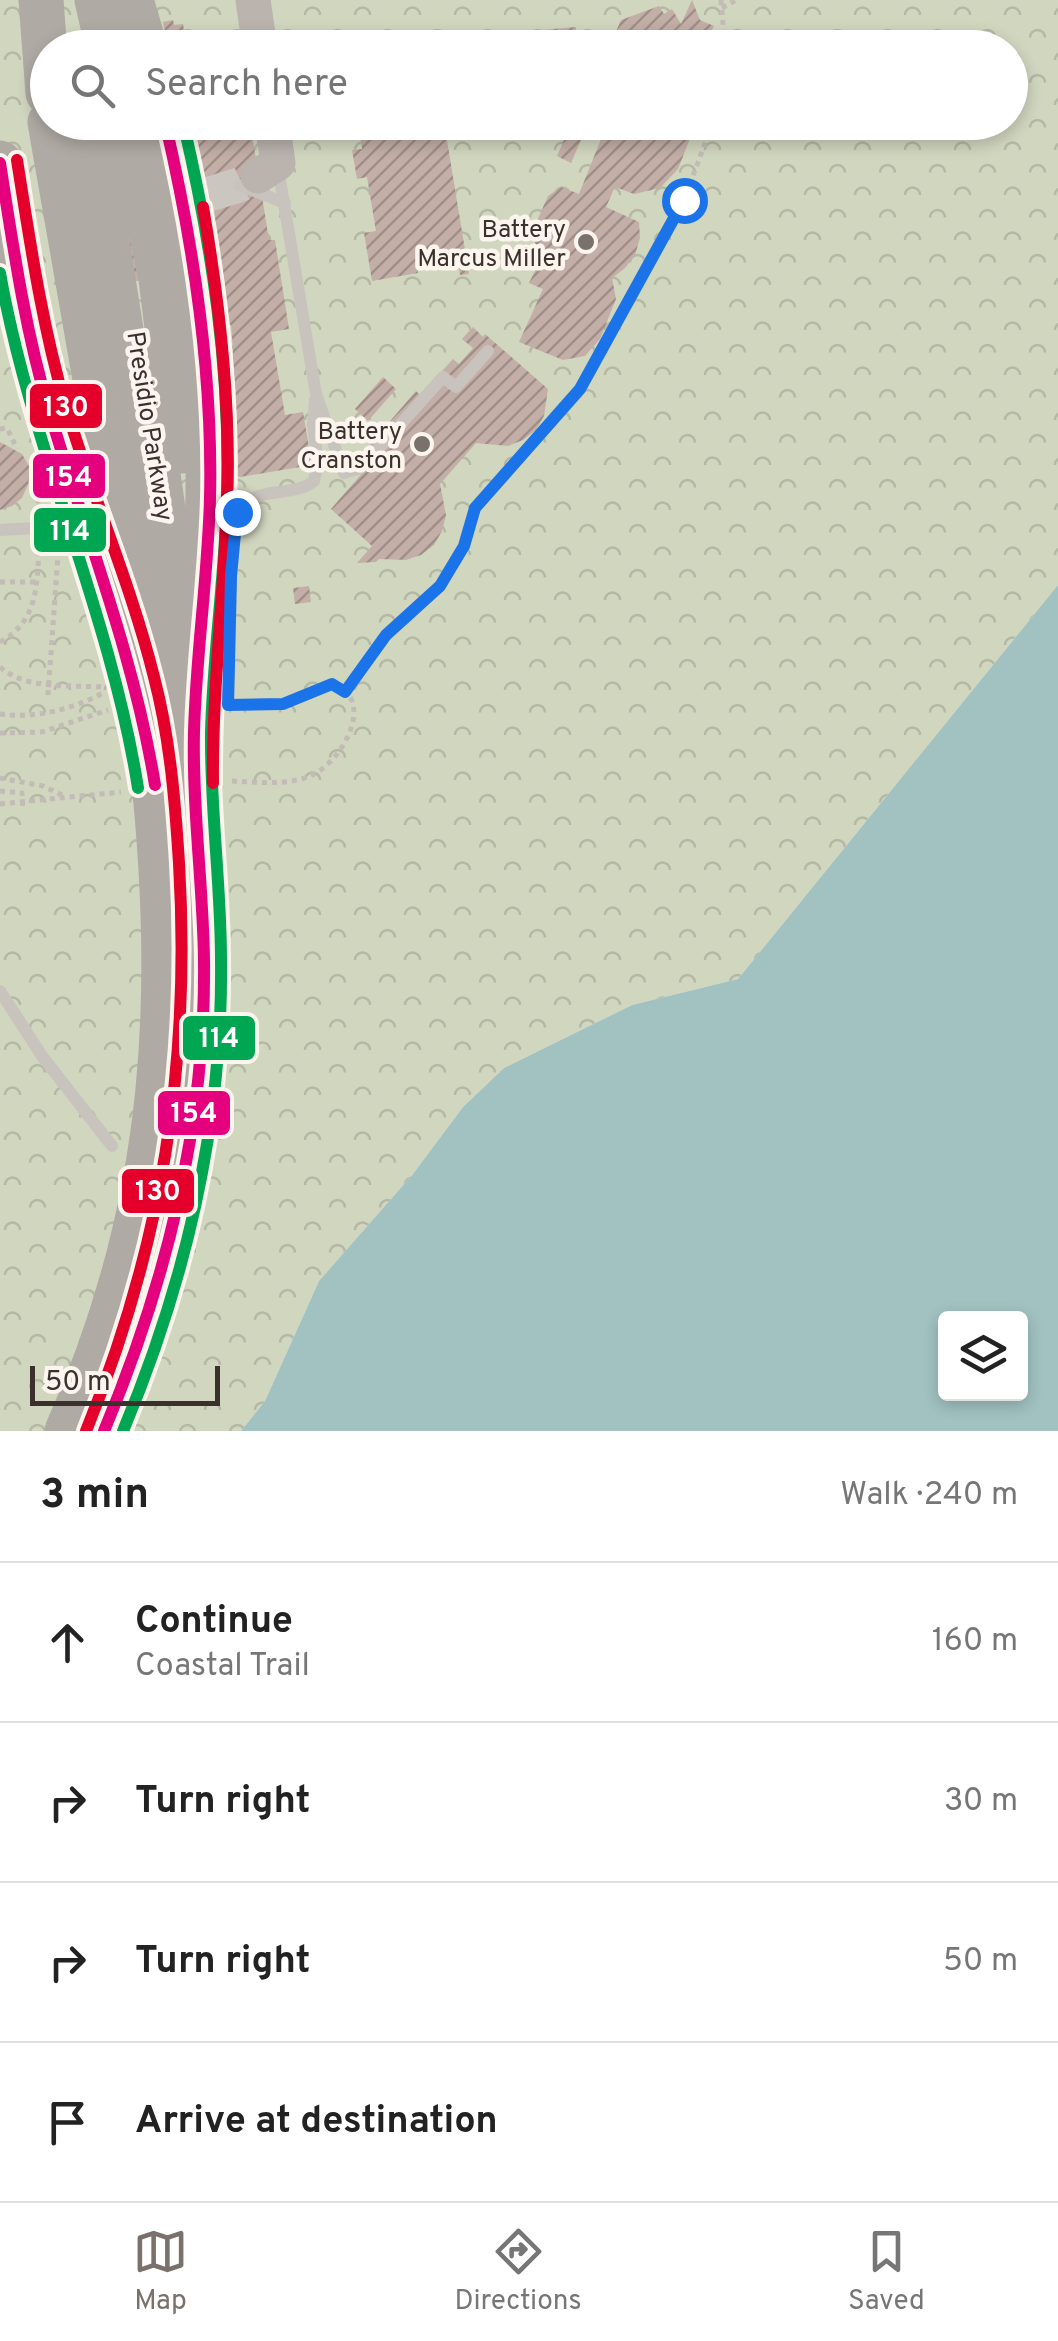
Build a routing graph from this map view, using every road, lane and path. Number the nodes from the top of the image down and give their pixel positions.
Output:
1 (253, 0) edge
2 (736, 0) edge
3 (722, 4) edge
4 (257, 30) edge
5 (724, 30) edge
6 (53, 140) edge
7 (73, 140) edge
8 (91, 140) edge
9 (103, 140) edge
10 (121, 140) edge
11 (132, 140) edge
12 (150, 140) edge
13 (170, 140) edge
14 (267, 140) edge
15 (706, 140) edge
16 (0, 164) edge
17 (258, 174) junction
18 (284, 203) junction
19 (488, 352) dead end
20 (316, 394) junction
21 (0, 429) edge
22 (17, 448) dead end
23 (30, 480) dead end
24 (38, 503) dead end
25 (0, 530) edge
26 (197, 541) junction
27 (39, 548) dead end
28 (74, 549) junction
29 (0, 582) edge
30 (37, 582) junction
31 (0, 642) edge
32 (0, 667) edge
33 (49, 683) junction
34 (48, 695) dead end
35 (116, 708) dead end
36 (206, 709) junction
37 (0, 714) edge
38 (0, 733) edge
39 (0, 778) edge
40 (0, 791) edge
41 (23, 801) junction
42 (0, 804) edge
43 (23, 809) dead end
44 (0, 991) edge
45 (112, 1146) dead end
46 (67, 1431) edge
47 (104, 1431) edge

1 - 4 main road
2 - 3 path
3 - 5 path
6 - 36 highway
7 - 36 highway
8 - 36 highway
9 - 36 highway, Presidio Parkway
10 - 26 highway
11 - 26 highway
12 - 26 highway
13 - 26 highway
14 - 17 main road
15 - 36 path
16 - 28 highway
17 - 18 lane
17 - 18 lane
18 - 20 lane
19 - 20 lane
20 - 36 lane
21 - 22 path
23 - 24 path
25 - 28 lane
26 - 36 highway
27 - 30 path
28 - 33 path
28 - 46 highway, bridge
29 - 30 path
30 - 31 path
32 - 33 path
33 - 34 path
33 - 37 path
35 - 38 path
36 - 47 highway, bridge
39 - 41 path
40 - 41 path
41 - 42 path
41 - 43 path
44 - 45 lane

